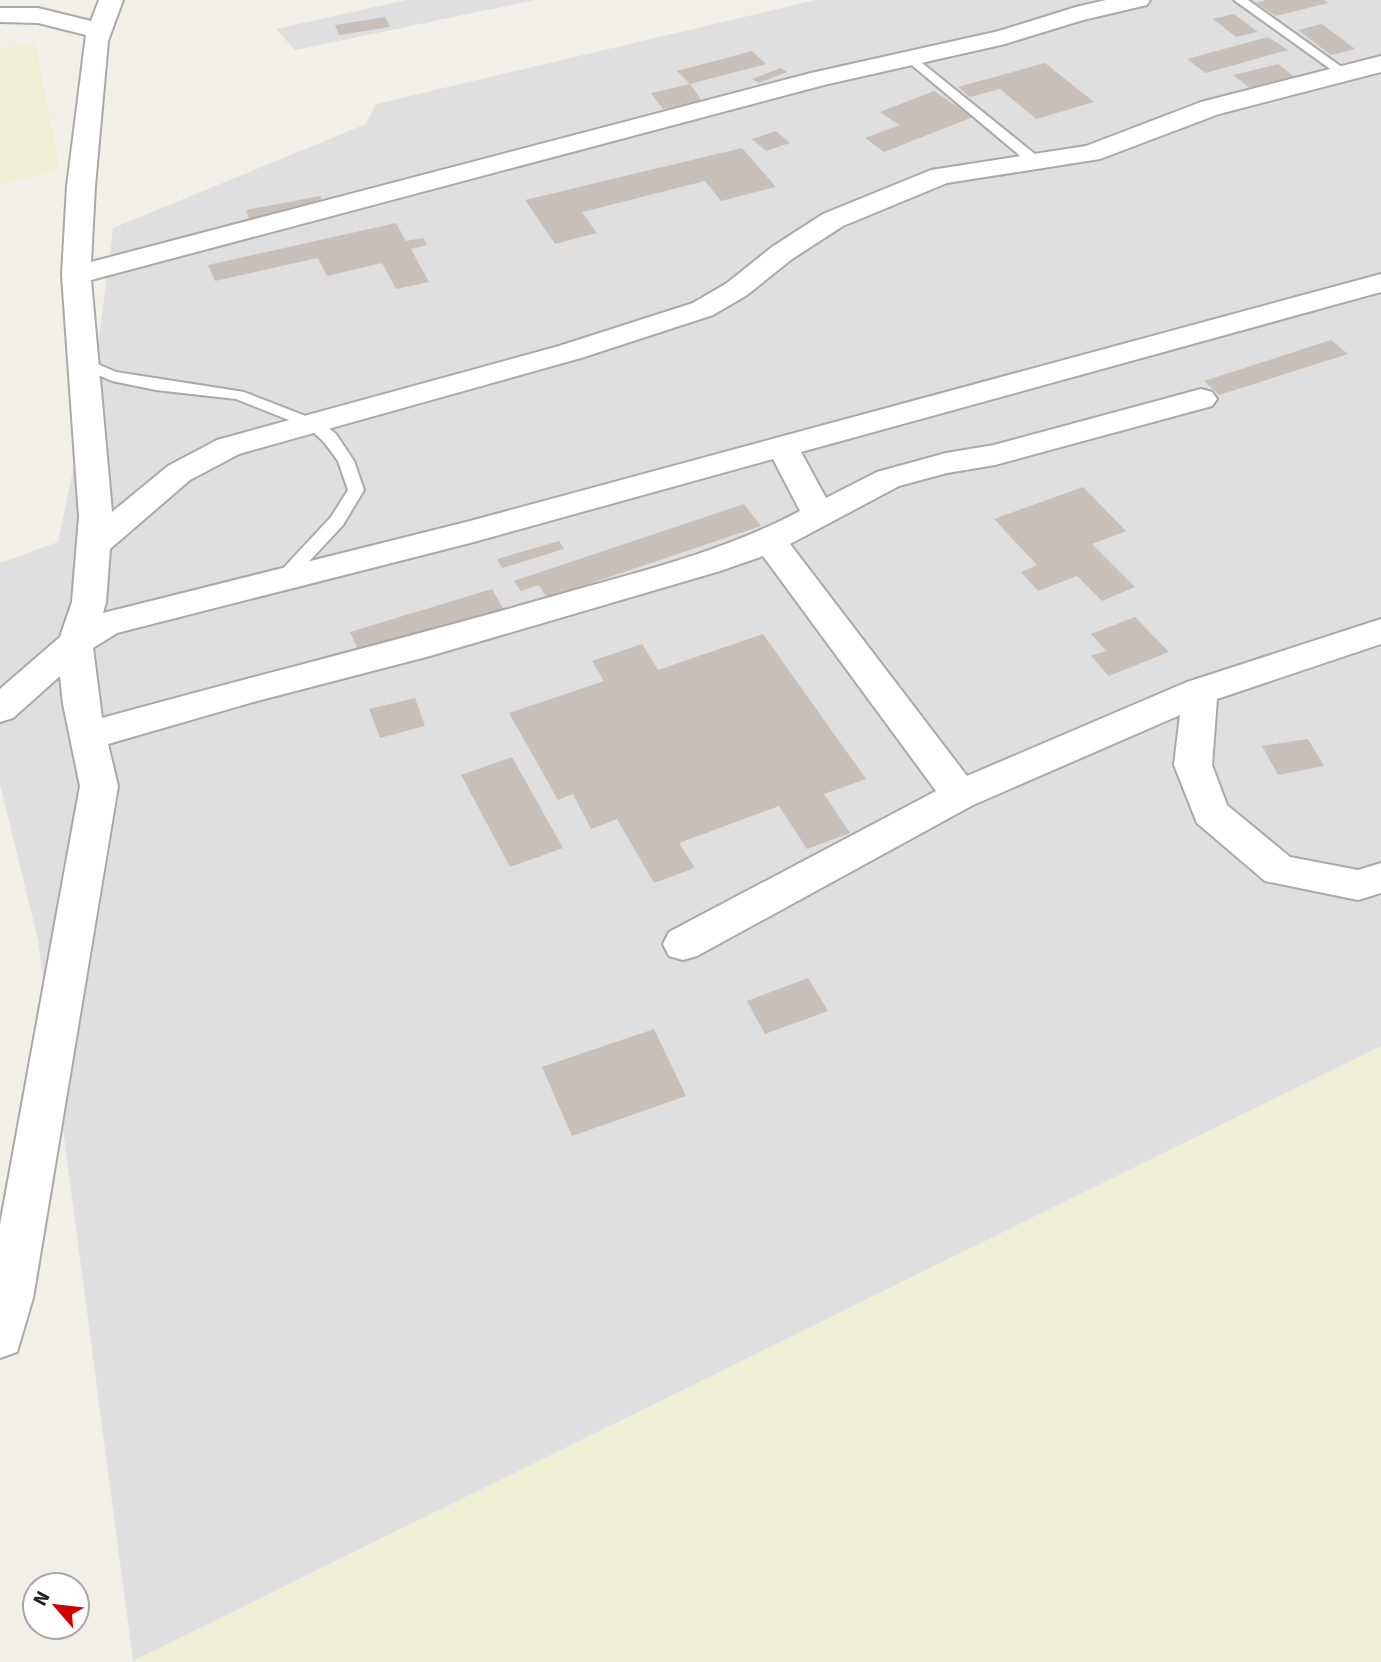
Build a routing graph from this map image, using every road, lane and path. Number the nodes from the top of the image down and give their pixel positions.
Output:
1 (1138, 0) edge
2 (1240, 0) edge
3 (0, 15) edge
4 (105, 16) edge
5 (911, 58) junction
6 (1381, 64) edge
7 (1343, 73) junction
8 (1036, 162) junction
9 (76, 275) junction
10 (1381, 284) edge
11 (83, 363) junction
12 (1200, 399) dead end
13 (314, 425) junction
14 (783, 447) junction
15 (820, 516) junction
16 (770, 541) junction
17 (96, 542) junction
18 (282, 579) junction
19 (1381, 631) edge
20 (75, 643) junction
21 (1200, 691) junction
22 (0, 709) edge
23 (88, 736) junction
24 (960, 795) junction
25 (1381, 878) edge
26 (683, 944) dead end
27 (0, 1336) edge

1 - 5 street
2 - 7 lane
3 - 4 street
4 - 9 street
5 - 8 lane
5 - 9 street
6 - 7 street
7 - 8 street
8 - 13 street
9 - 11 street
10 - 14 street
11 - 13 lane
11 - 17 street
12 - 15 street
13 - 17 street
13 - 18 lane
14 - 15 street
14 - 18 street
15 - 16 street
16 - 23 street
16 - 24 street
17 - 20 street
18 - 20 street
19 - 21 street
20 - 22 street
20 - 23 street
21 - 24 street
21 - 25 street
23 - 27 street
24 - 26 street

